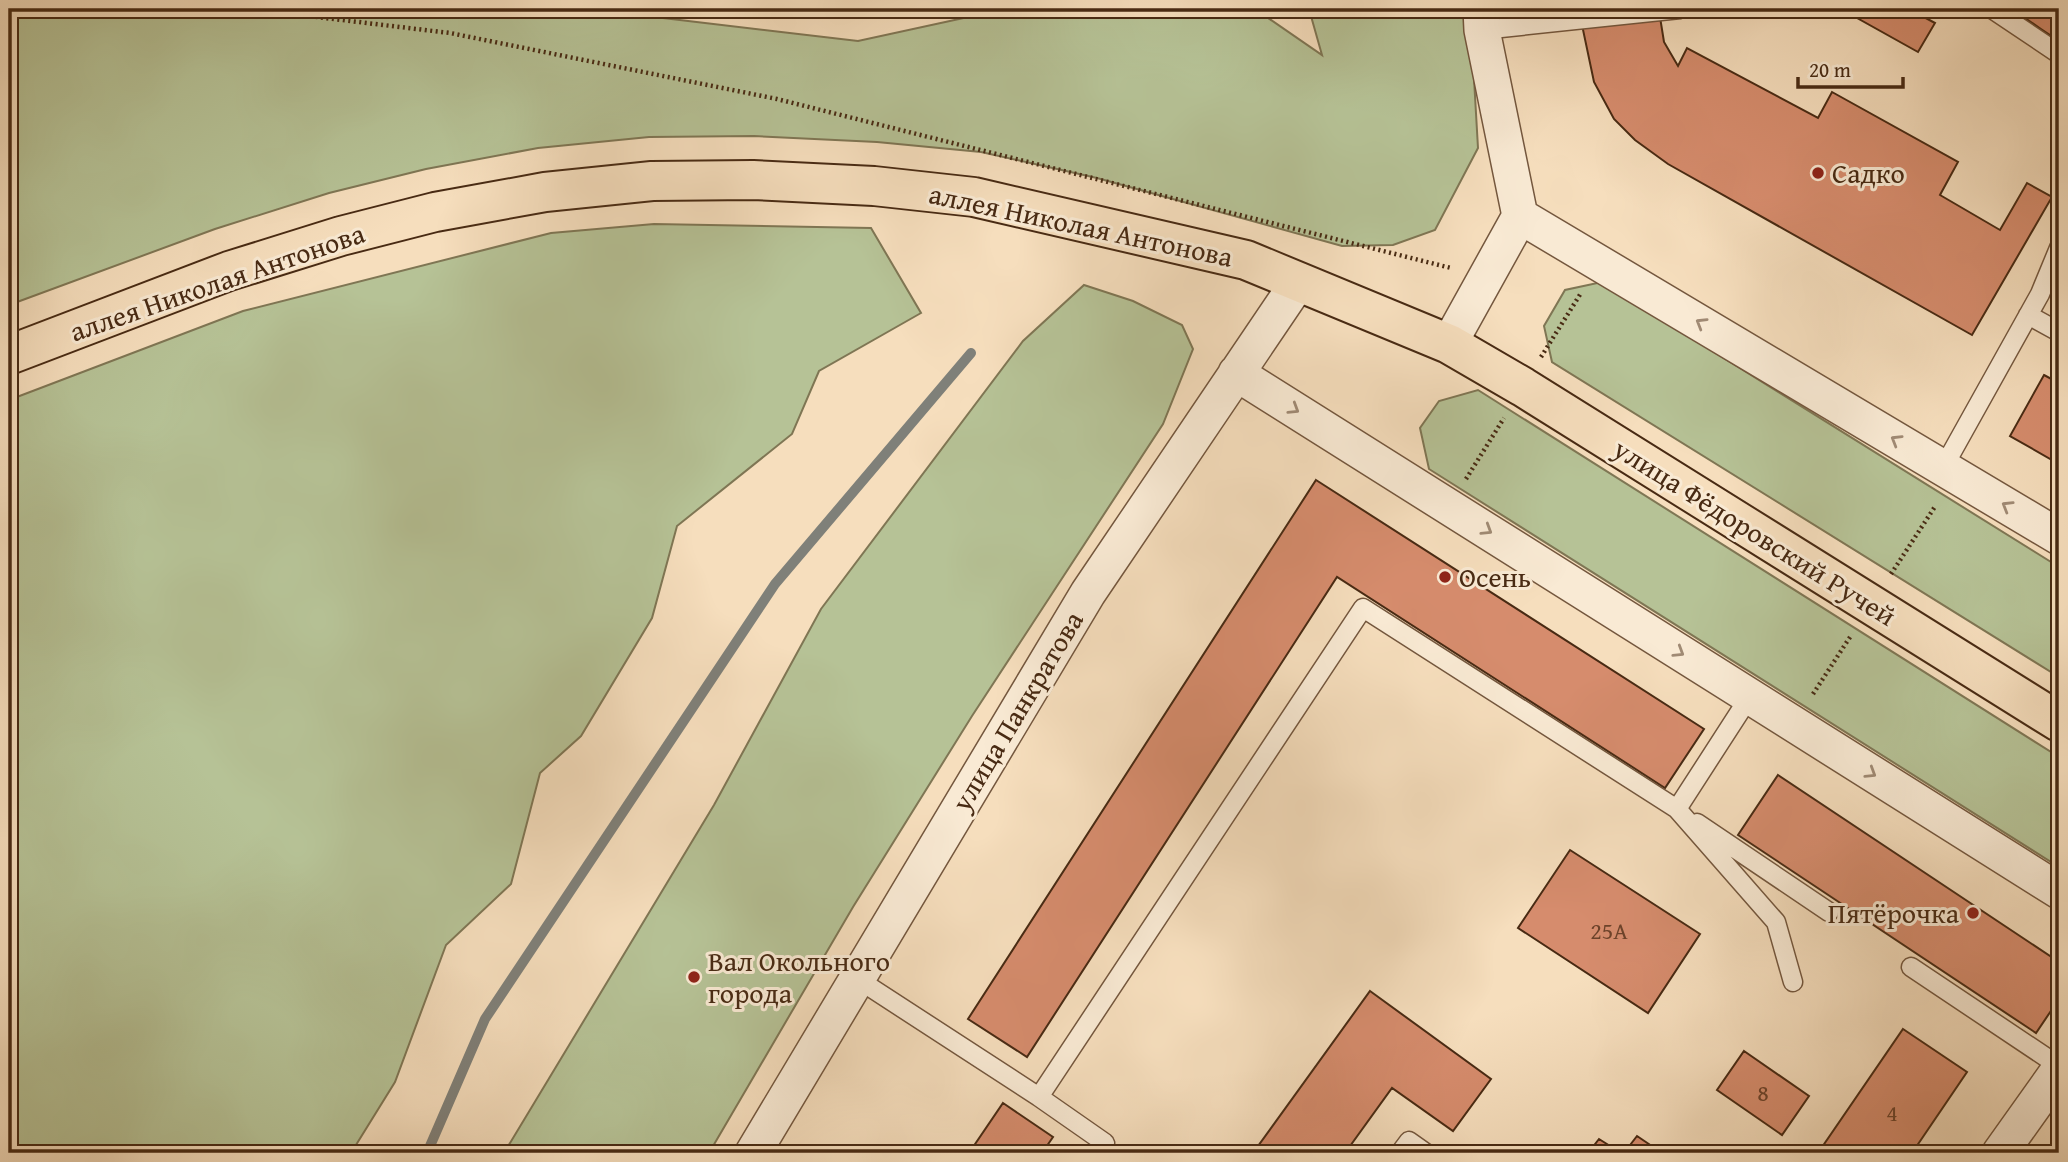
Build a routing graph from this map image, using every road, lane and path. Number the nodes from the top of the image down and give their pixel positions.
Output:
1 (250, 9) edge
2 (1680, 9) edge
3 (1992, 9) edge
4 (1481, 19) edge
5 (2059, 54) edge
6 (1520, 216) junction
7 (2059, 248) edge
8 (1486, 277) junction
9 (2059, 279) edge
10 (1298, 281) junction
11 (2040, 294) junction
12 (2028, 315) junction
13 (1565, 318) dead end
14 (2059, 332) edge
15 (1449, 344) junction
16 (9, 355) edge
17 (1236, 373) junction
18 (1523, 387) junction
19 (1943, 468) junction
20 (2059, 537) edge
21 (1750, 696) junction
22 (2059, 722) edge
23 (1677, 809) junction
24 (2059, 891) edge
25 (1829, 912) dead end
26 (1911, 967) dead end
27 (856, 978) junction
28 (1793, 982) dead end
29 (2055, 1083) edge
30 (1039, 1097) junction
31 (753, 1153) edge
32 (1098, 1153) edge
33 (1400, 1153) edge
34 (1426, 1153) edge
35 (2000, 1153) edge

1 - 8 path
2 - 4 lane
3 - 5 lane
4 - 6 street
6 - 8 street
19 -> 6 street
7 - 11 lane
8 - 15 street
9 - 11 lane
10 - 15 main road, аллея Николая Антонова
10 - 16 main road, аллея Николая Антонова
10 - 17 street, улица Панкратова
11 - 12 lane
12 - 14 lane
12 - 19 lane
13 - 18 path
15 - 18 main road, улица Фёдоровский Ручей
17 -> 21 street
17 - 27 street, улица Панкратова
18 - 22 main road, улица Фёдоровский Ручей
20 -> 19 street
21 - 23 lane
21 -> 24 street
23 - 25 lane
23 - 28 lane
23 - 30 lane
26 - 29 lane
27 - 30 lane
27 - 31 street, улица Панкратова
29 - 35 street
30 - 32 lane
33 - 34 lane

